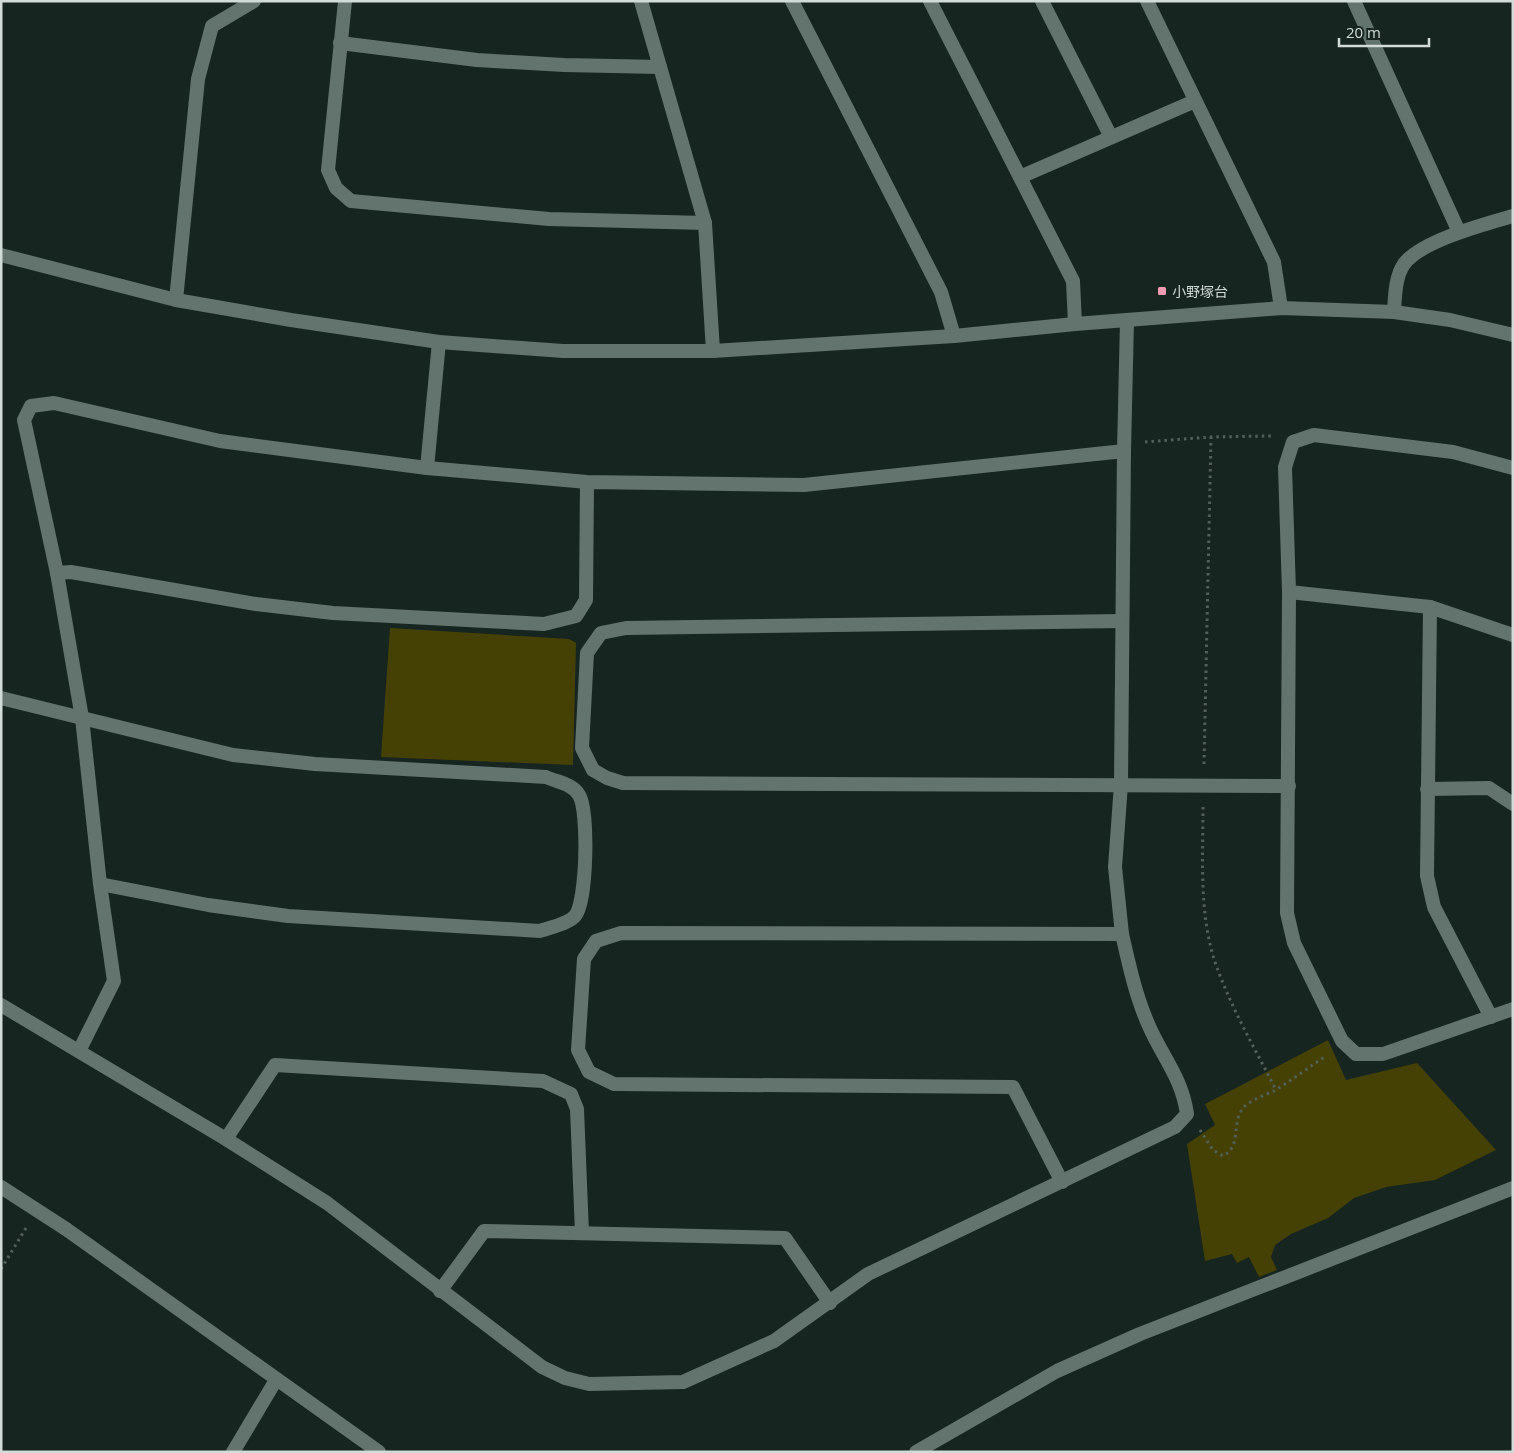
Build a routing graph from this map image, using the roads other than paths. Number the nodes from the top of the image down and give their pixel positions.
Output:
1 (254, 1) edge
2 (345, 1) edge
3 (641, 1) edge
4 (792, 1) edge
5 (930, 1) edge
6 (1042, 1) edge
7 (1147, 1) edge
8 (1354, 1) edge
9 (340, 43) junction
10 (660, 67) junction
11 (1196, 101) junction
12 (1111, 138) junction
13 (1020, 177) junction
14 (1513, 216) edge
15 (705, 222) junction
16 (1459, 232) junction
17 (1, 255) edge
18 (176, 300) junction
19 (1282, 308) junction
20 (1394, 312) junction
21 (1127, 320) junction
22 (1075, 324) junction
23 (1513, 335) edge
24 (954, 336) junction
25 (439, 342) junction
26 (713, 351) junction
27 (1124, 451) junction
28 (428, 468) junction
29 (1513, 468) edge
30 (587, 482) junction
31 (57, 573) junction
32 (1289, 592) junction
33 (1430, 607) junction
34 (1121, 621) junction
35 (1513, 635) edge
36 (1, 698) edge
37 (82, 718) junction
38 (1121, 784) junction
39 (1289, 786) junction
40 (1427, 789) junction
41 (1513, 804) edge
42 (100, 884) junction
43 (1122, 934) junction
44 (1, 1005) edge
45 (1513, 1009) edge
46 (1491, 1018) junction
47 (79, 1051) junction
48 (226, 1139) junction
49 (1062, 1182) junction
50 (1, 1187) edge
51 (1513, 1188) edge
52 (582, 1233) junction
53 (440, 1291) junction
54 (830, 1303) junction
55 (276, 1380) junction
56 (233, 1452) edge
57 (379, 1452) edge
58 (916, 1452) edge

1 - 18 street
2 - 9 street
3 - 10 street
4 - 24 street
5 - 13 street
6 - 12 street
7 - 11 street
8 - 16 street
9 - 10 street
9 - 15 street
10 - 15 street
11 - 12 street
11 - 19 street
12 - 13 street
13 - 22 street
14 - 16 street
15 - 26 street
16 - 20 street
17 - 18 street
18 - 25 street
19 - 20 street
19 - 21 street
20 - 23 street
21 - 22 street
21 - 27 street
22 - 24 street
24 - 26 street
25 - 26 street
25 - 28 street
27 - 30 street
27 - 34 street
28 - 30 street
28 - 31 street
29 - 32 street
30 - 31 street
31 - 37 street
32 - 33 street
32 - 39 street
33 - 35 street
33 - 40 street
34 - 38 street
34 - 38 street
36 - 37 street
37 - 42 street
37 - 42 street
38 - 39 street
38 - 43 street
39 - 46 street
40 - 41 street
40 - 46 street
42 - 47 street
43 - 49 street
43 - 49 street
44 - 47 street
45 - 46 street
47 - 48 street
48 - 52 street
48 - 53 street
49 - 54 street
50 - 55 street
51 - 58 street
52 - 53 street
52 - 54 street
53 - 54 street
55 - 56 street
55 - 57 street

